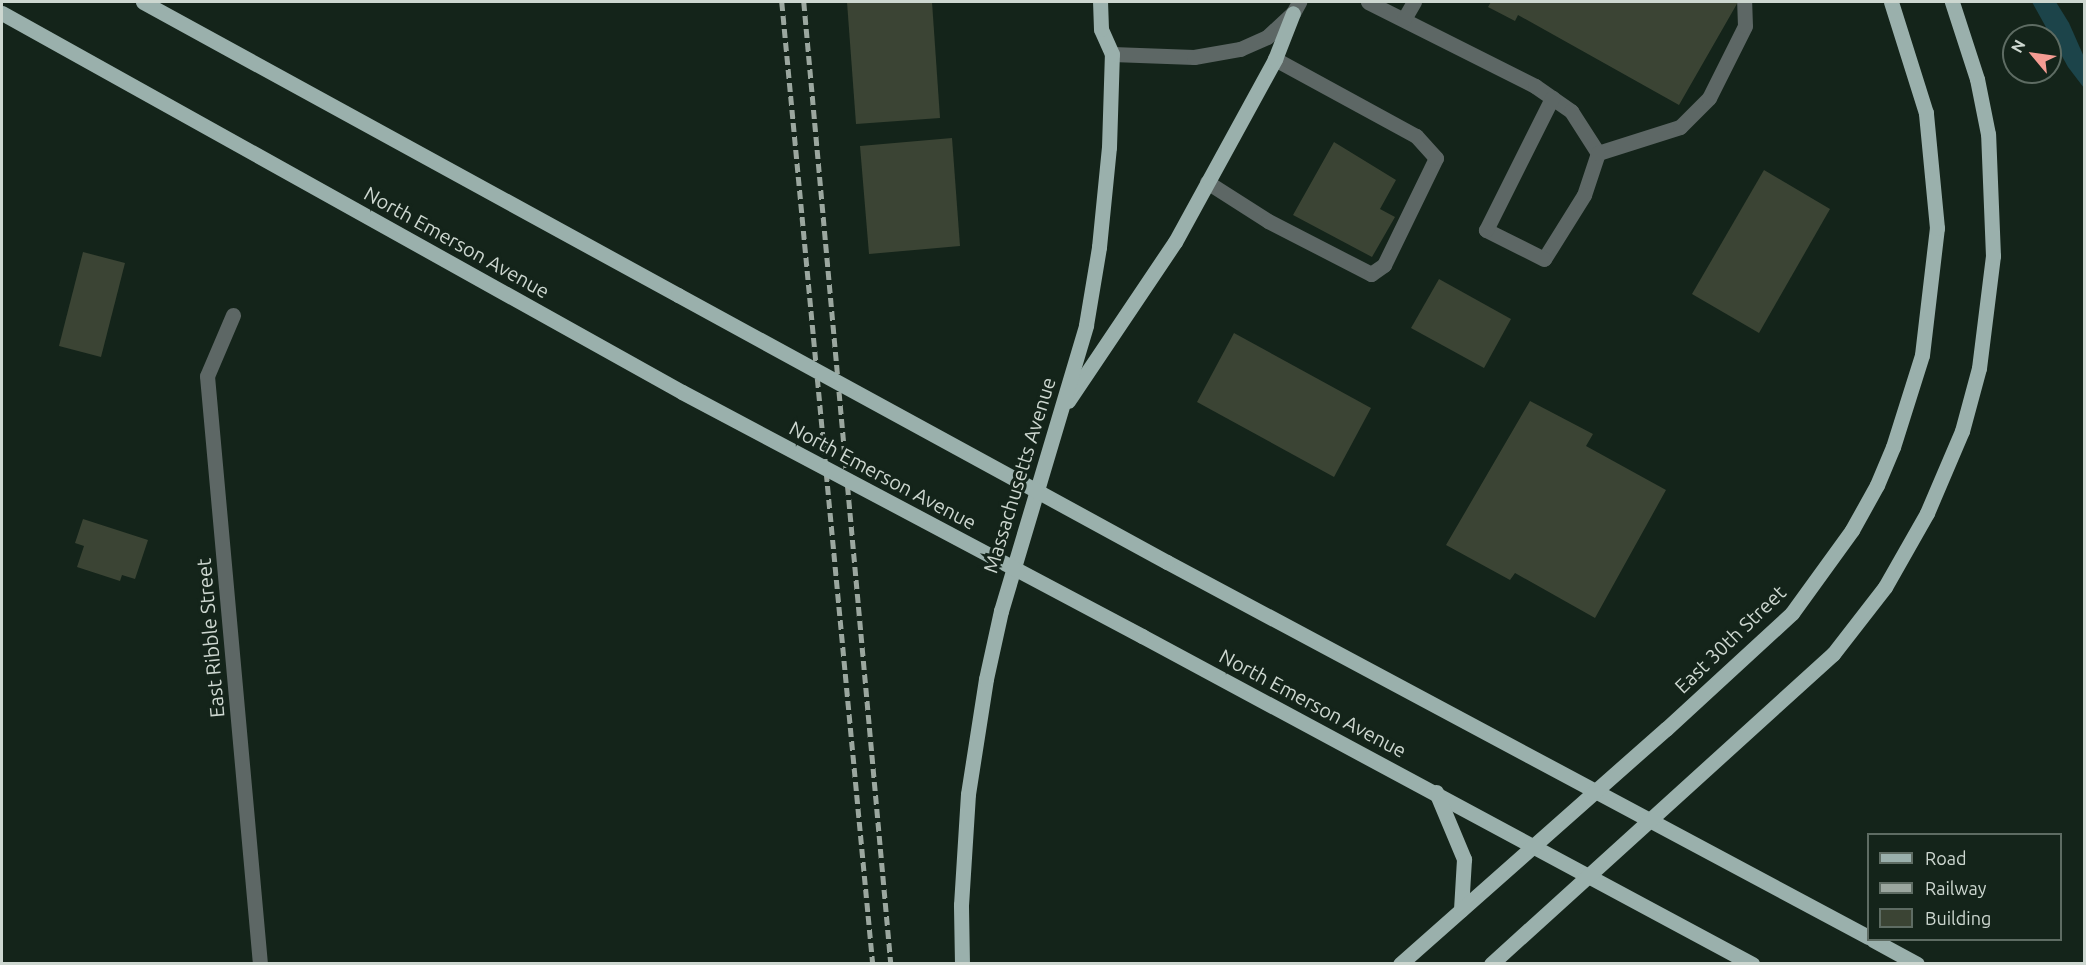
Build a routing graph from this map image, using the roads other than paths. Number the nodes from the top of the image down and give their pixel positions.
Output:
1 (143, 2) edge
2 (1100, 2) edge
3 (1368, 2) edge
4 (1414, 2) edge
5 (1744, 2) edge
6 (1891, 2) edge
7 (1952, 2) edge
8 (1296, 7) edge
9 (2, 13) edge
10 (1404, 19) junction
11 (1113, 54) junction
12 (1275, 59) junction
13 (1552, 98) junction
14 (1599, 153) junction
15 (1208, 182) junction
16 (233, 315) dead end
17 (1058, 416) junction
18 (1598, 790) junction
19 (1436, 792) junction
20 (1652, 819) junction
21 (1534, 845) junction
22 (1590, 875) junction
23 (1461, 910) junction
24 (1867, 936) edge
25 (1877, 941) edge
26 (260, 963) edge
27 (962, 963) edge
28 (1400, 963) edge
29 (1491, 963) edge
30 (1752, 963) edge
31 (1917, 963) edge

1 - 18 main road, bridge
2 - 11 main road, Massachusetts Avenue
3 - 10 street
4 - 10 street
5 - 14 street
6 - 18 main road, East 30th Street
7 - 20 main road
8 - 11 street
8 - 12 main road
9 - 19 main road, North Emerson Avenue, bridge
10 - 13 street
11 - 17 main road, Massachusetts Avenue
12 - 15 main road
12 - 15 street
13 - 14 street
13 - 14 street
15 - 17 main road
16 - 26 street, East Ribble Street
17 - 27 main road, Massachusetts Avenue
18 - 20 main road
18 - 21 main road, East 30th Street
19 - 21 main road, North Emerson Avenue
19 - 23 main road
20 - 22 main road
20 - 24 main road
21 - 22 main road, North Emerson Avenue
21 - 23 main road, East 30th Street
22 - 29 main road
22 - 30 main road, North Emerson Avenue
23 - 28 main road, East 30th Street
25 - 31 main road

